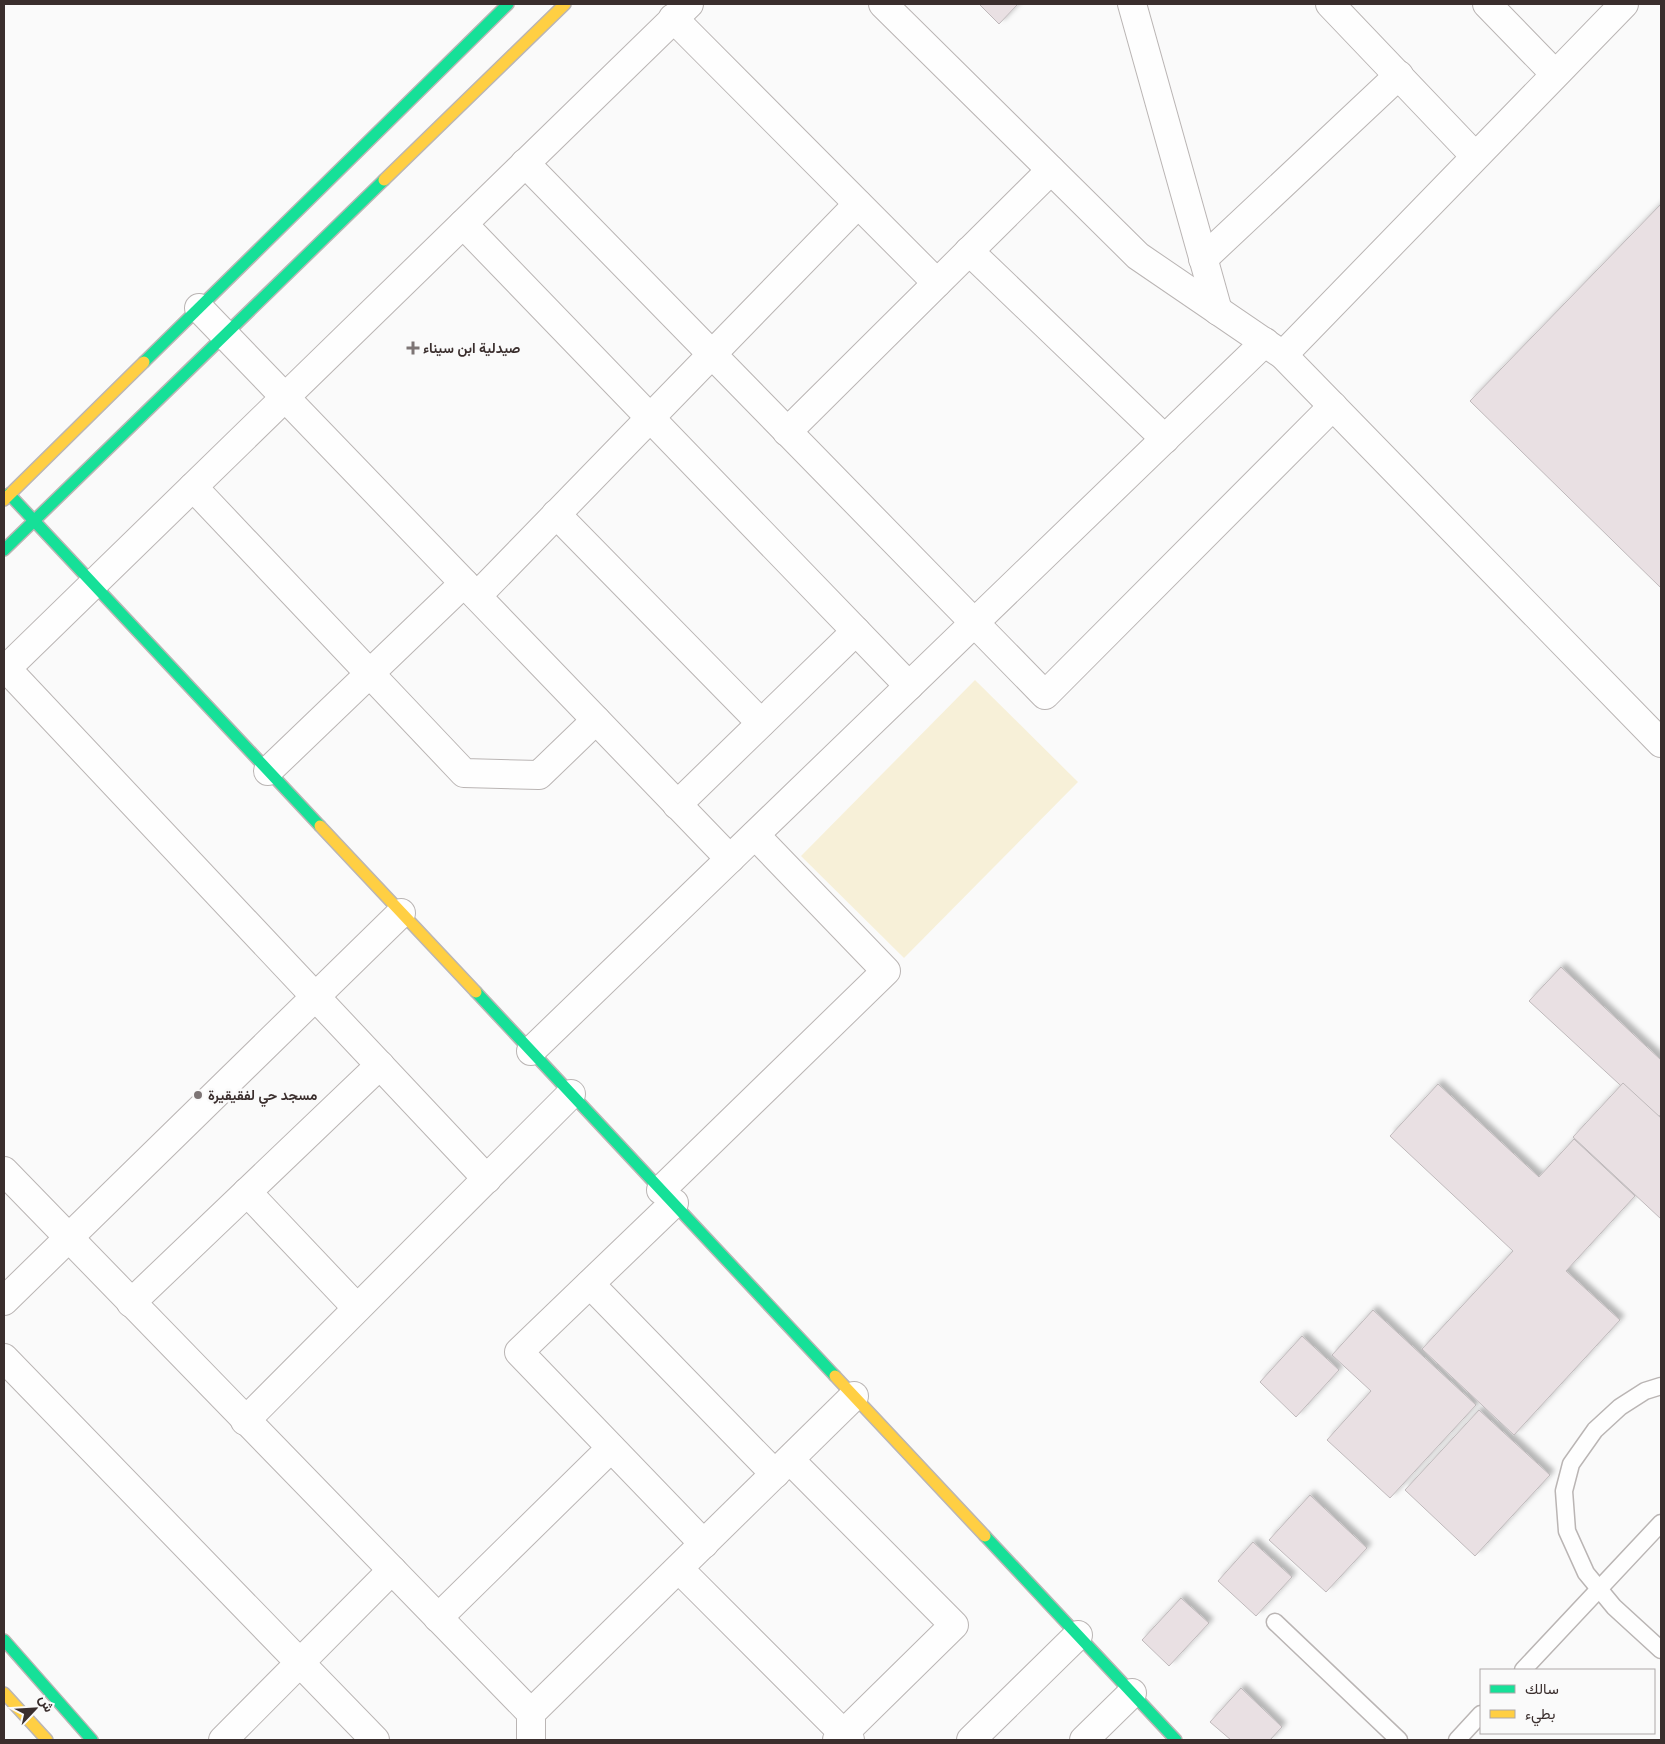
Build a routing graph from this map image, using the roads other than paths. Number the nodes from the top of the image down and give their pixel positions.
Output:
1 (508, 4) edge
2 (565, 4) edge
3 (883, 4) edge
4 (1132, 4) edge
5 (1330, 4) edge
6 (1487, 4) edge
7 (1624, 4) edge
8 (681, 11) edge
9 (1555, 74) junction
10 (1399, 76) junction
11 (1475, 156) junction
12 (525, 163) junction
13 (1050, 170) junction
14 (858, 204) junction
15 (463, 224) junction
16 (968, 252) junction
17 (1203, 259) junction
18 (937, 283) junction
19 (199, 308) junction
20 (1218, 311) junction
21 (225, 335) junction
22 (1274, 348) junction
23 (712, 355) junction
24 (285, 396) junction
25 (1333, 406) junction
26 (650, 418) junction
27 (787, 432) junction
28 (1165, 439) junction
29 (193, 487) junction
30 (6, 497) edge
31 (556, 514) junction
32 (34, 520) junction
33 (4, 550) edge
34 (93, 584) junction
35 (470, 589) junction
36 (974, 624) junction
37 (856, 631) junction
38 (5, 669) edge
39 (370, 674) junction
40 (909, 686) junction
41 (596, 720) junction
42 (761, 723) junction
43 (1661, 743) edge
44 (268, 770) junction
45 (677, 805) junction
46 (755, 835) junction
47 (730, 859) junction
48 (401, 912) junction
49 (315, 996) junction
50 (530, 1051) junction
51 (380, 1065) junction
52 (571, 1094) junction
53 (4, 1172) edge
54 (487, 1179) junction
55 (247, 1192) junction
56 (667, 1196) junction
57 (68, 1238) junction
58 (590, 1284) junction
59 (4, 1301) edge
60 (131, 1303) junction
61 (357, 1308) junction
62 (4, 1358) edge
63 (1661, 1386) edge
64 (854, 1396) junction
65 (246, 1421) junction
66 (612, 1448) junction
67 (782, 1467) junction
68 (1661, 1523) edge
69 (704, 1544) junction
70 (678, 1569) junction
71 (392, 1570) junction
72 (1599, 1590) junction
73 (438, 1618) junction
74 (1275, 1622) dead end
75 (1078, 1635) junction
76 (4, 1640) edge
77 (1661, 1650) edge
78 (300, 1663) junction
79 (1524, 1669) edge
80 (4, 1692) edge
81 (1132, 1693) junction
82 (531, 1714) junction
83 (1480, 1715) edge
84 (844, 1738) edge
85 (47, 1740) edge
86 (92, 1740) edge
87 (223, 1740) edge
88 (375, 1740) edge
89 (531, 1740) edge
90 (971, 1740) edge
91 (1084, 1740) edge
92 (1176, 1740) edge
93 (1399, 1740) edge
94 (1457, 1740) edge

1 - 19 street
2 - 21 street
3 - 13 street
4 - 17 street
5 - 10 street
6 - 9 street
7 - 9 street
8 - 12 street
8 - 14 street
9 - 11 street
10 - 11 street
10 - 17 street
11 - 22 street
12 - 15 street
12 - 23 street
13 - 16 street
13 - 20 street
14 - 18 street
14 - 23 street
15 - 24 street
15 - 26 street
16 - 18 street
16 - 28 street
17 - 20 street
18 - 27 street
19 - 21 street
19 - 30 street
20 - 22 street
21 - 24 street
21 - 32 street
22 - 25 street
22 - 28 street
23 - 26 street
23 - 27 street
24 - 29 street
24 - 35 street
25 - 36 street
25 - 43 street
26 - 31 street
26 - 37 street
27 - 36 street
28 - 36 street
29 - 34 street
29 - 39 street
30 - 32 street
31 - 35 street
31 - 42 street
32 - 33 street
32 - 34 street
34 - 38 street
34 - 44 street
35 - 39 street
35 - 41 street
36 - 40 street
37 - 40 street
37 - 42 street
38 - 49 street
39 - 41 street
39 - 44 street
40 - 46 street
41 - 45 street
42 - 45 street
44 - 48 street
45 - 47 street
46 - 47 street
46 - 56 street
47 - 50 street
48 - 49 street
48 - 50 street
49 - 51 street
49 - 57 street
50 - 52 street
51 - 54 street
51 - 55 street
52 - 54 street
52 - 56 street
53 - 57 street
54 - 61 street
55 - 60 street
55 - 61 street
56 - 58 street
56 - 64 street
57 - 59 street
57 - 60 street
58 - 66 street
58 - 67 street
60 - 65 street
61 - 65 street
62 - 78 street
63 - 72 lane
64 - 67 street
64 - 75 street
65 - 71 street
66 - 69 street
66 - 73 street
67 - 69 street
67 - 84 street
68 - 72 lane
69 - 70 street
70 - 82 street
70 - 84 street
71 - 73 street
71 - 78 street
72 - 77 lane
72 - 79 lane
73 - 82 street
74 - 93 lane
75 - 81 street
75 - 90 street
76 - 86 street
78 - 87 street
78 - 88 street
80 - 85 street
81 - 91 street
81 - 92 street
82 - 89 street
83 - 94 lane

